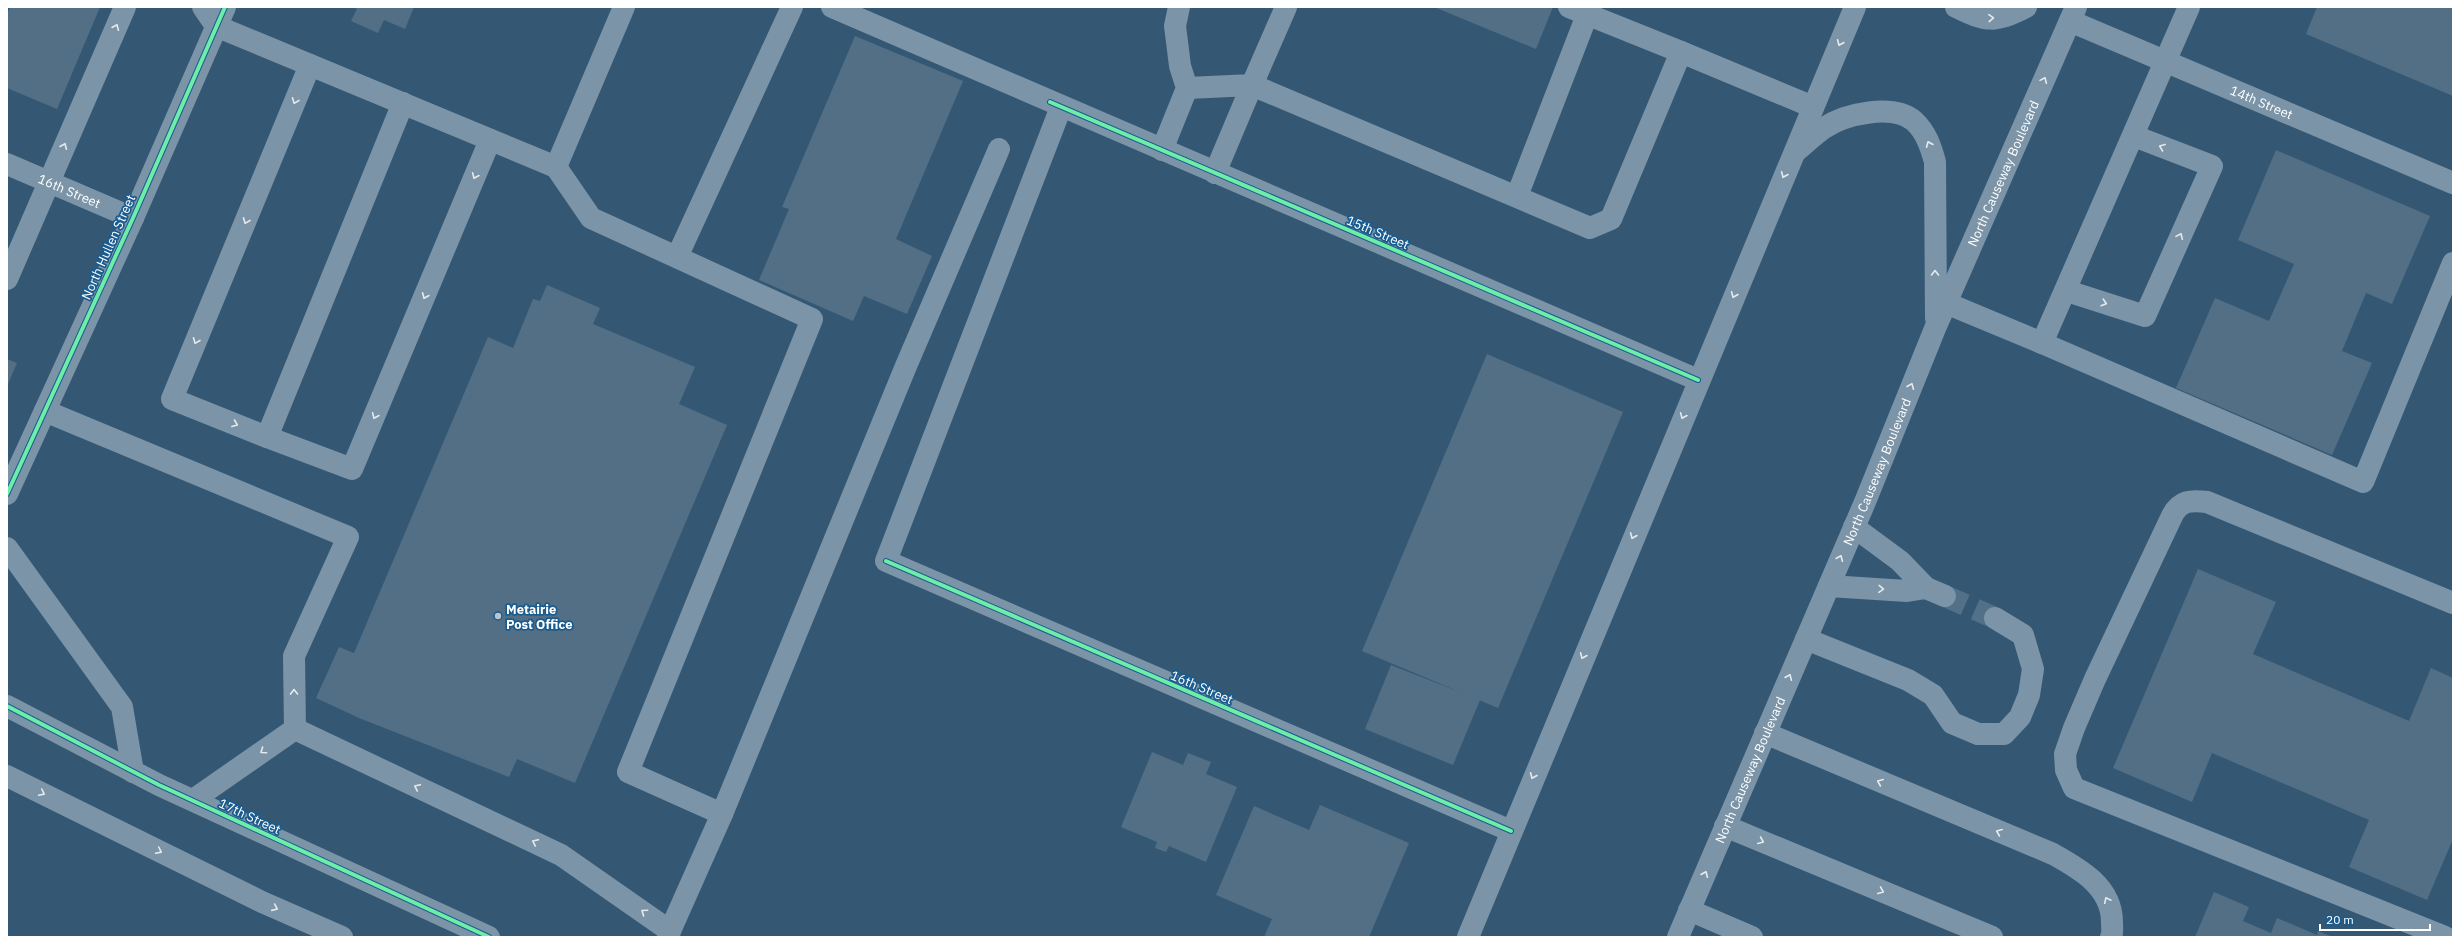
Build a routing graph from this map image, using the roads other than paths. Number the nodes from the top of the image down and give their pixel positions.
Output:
1 (124, 7) edge
2 (203, 7) edge
3 (624, 7) edge
4 (792, 7) edge
5 (832, 7) edge
6 (1179, 7) edge
7 (1286, 7) edge
8 (1855, 7) edge
9 (1956, 7) edge
10 (2026, 7) edge
11 (2190, 7) edge
12 (1578, 11) edge
13 (2073, 14) edge
14 (220, 16) edge
15 (1681, 52) junction
16 (2166, 62) junction
17 (310, 65) junction
18 (1252, 85) junction
19 (1187, 88) junction
20 (403, 103) junction
21 (1056, 104) junction
22 (1813, 107) junction
23 (2134, 136) junction
24 (490, 140) junction
25 (999, 149) dead end
26 (1162, 150) junction
27 (1792, 154) junction
28 (7, 164) edge
29 (556, 167) junction
30 (1215, 173) junction
31 (49, 182) junction
32 (2453, 183) edge
33 (1518, 196) junction
34 (133, 218) junction
35 (677, 257) junction
36 (2453, 263) edge
37 (7, 279) edge
38 (2067, 291) junction
39 (1946, 303) junction
40 (1936, 326) junction
41 (2042, 344) junction
42 (1698, 380) junction
43 (45, 411) junction
44 (267, 437) junction
45 (7, 494) edge
46 (1854, 527) junction
47 (7, 548) edge
48 (1828, 586) junction
49 (2453, 603) edge
50 (1994, 618) tunnel mouth
51 (1806, 639) junction
52 (7, 706) edge
53 (295, 729) junction
54 (1765, 733) junction
55 (133, 772) junction
56 (7, 776) edge
57 (193, 800) junction
58 (722, 814) junction
59 (1725, 826) junction
60 (1511, 831) junction
61 (1689, 910) junction
62 (669, 934) edge
63 (342, 937) edge
64 (489, 937) edge
65 (1468, 937) edge
66 (1678, 937) edge
67 (1752, 937) edge
68 (1992, 937) edge
69 (2111, 937) edge
70 (2445, 937) edge

31 -> 1 street
2 - 14 street
3 - 29 street
4 - 35 street
5 - 21 street, 15th Street
6 - 19 street
7 - 18 street
8 -> 22 highway
9 -> 10 highway
11 - 16 street
12 - 15 street
12 - 33 street
13 - 16 street, 14th Street
39 -> 13 highway, North Causeway Boulevard
14 - 17 street
14 - 34 street, North Hullen Street
15 - 22 street
15 - 33 street
16 - 23 street
16 - 32 street, 14th Street
17 - 20 street
17 -> 44 street
18 - 19 street
18 - 30 street
18 - 33 street
19 - 26 street
20 - 24 street
20 - 44 street
21 - 26 street, 15th Street
21 - 60 street, 16th Street
22 - 27 highway
23 - 38 street
38 -> 23 street
24 - 29 street
24 -> 44 street
25 - 58 street
26 - 30 street, 15th Street
40 -> 27 highway
27 -> 42 highway
28 - 31 street, 16th Street
29 - 35 street
30 - 42 street, 15th Street
31 - 34 street, 16th Street
31 - 37 street
34 - 43 street, North Hullen Street
35 - 58 street
36 - 41 street
38 - 41 street
39 - 40 highway, North Causeway Boulevard
39 - 41 street
46 -> 40 highway, North Causeway Boulevard
42 -> 60 highway
43 - 45 street, North Hullen Street
53 -> 43 street
48 -> 46 highway, North Causeway Boulevard
48 -> 46 street
47 - 55 street
48 - 51 highway, North Causeway Boulevard
49 - 70 street
50 - 51 street
54 -> 51 highway, North Causeway Boulevard
52 - 55 street, 17th Street
53 -> 57 street
62 -> 53 street
54 - 59 highway, North Causeway Boulevard
69 -> 54 street
55 - 57 street, 17th Street
56 -> 63 street
57 - 64 street, 17th Street
58 - 62 street
61 -> 59 highway, North Causeway Boulevard
59 -> 68 street
60 - 65 highway
61 - 66 highway, North Causeway Boulevard
61 - 67 street

